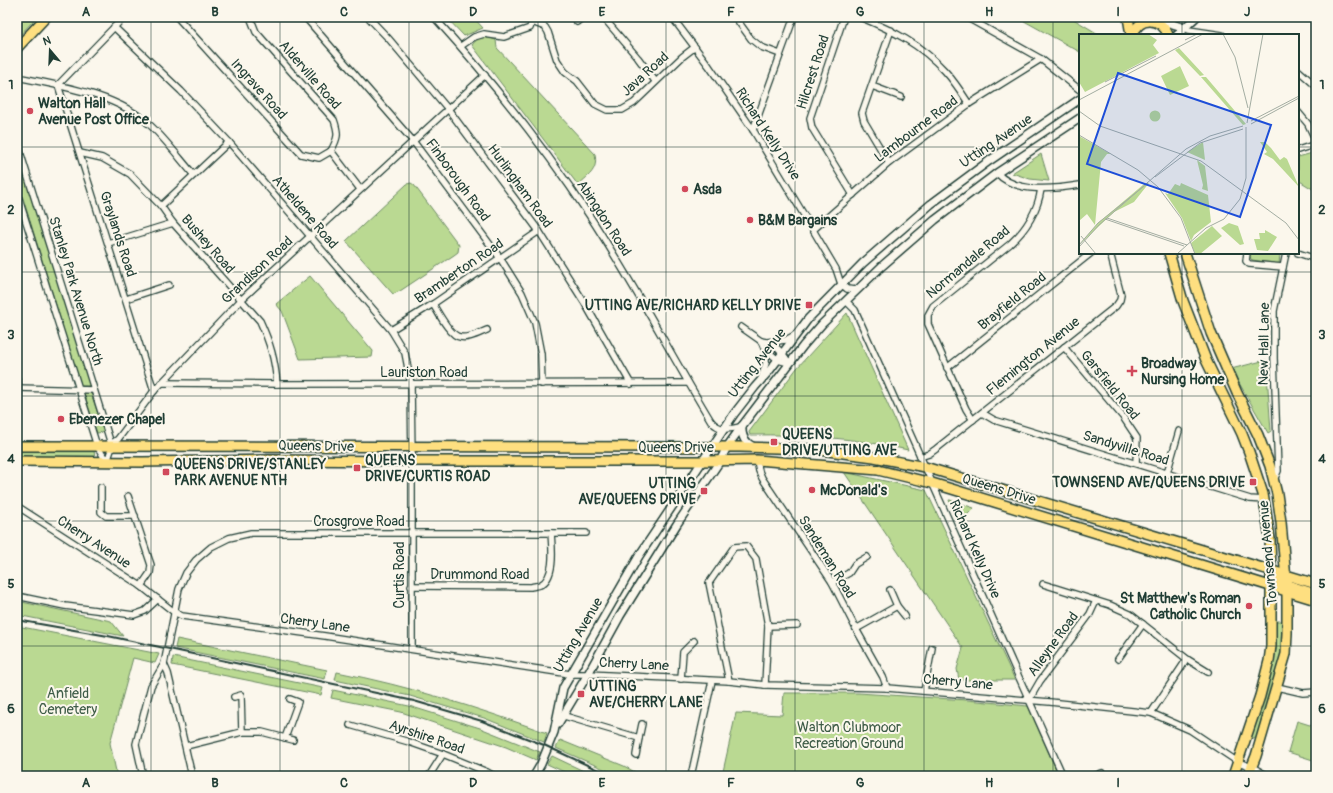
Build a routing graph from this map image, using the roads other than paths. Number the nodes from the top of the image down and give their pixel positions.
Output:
1 (46, 17) edge
2 (124, 17) edge
3 (177, 17) edge
4 (250, 17) edge
5 (305, 17) edge
6 (368, 17) edge
7 (434, 17) edge
8 (582, 17) edge
9 (603, 17) edge
10 (672, 17) edge
11 (735, 17) edge
12 (794, 17) edge
13 (844, 17) edge
14 (860, 17) edge
15 (966, 17) edge
16 (1128, 17) edge
17 (1175, 17) edge
18 (1196, 17) edge
19 (533, 20) edge
20 (1152, 20) edge
21 (577, 22) dead end
22 (1166, 22) junction
23 (114, 27) junction
24 (1186, 28) junction
25 (891, 30) junction
26 (1132, 34) edge
27 (1133, 34) edge
28 (1167, 34) edge
29 (1178, 34) edge
30 (1215, 34) edge
31 (461, 46) junction
32 (17, 48) edge
33 (695, 48) junction
34 (780, 54) junction
35 (1041, 59) junction
36 (1299, 71) edge
37 (485, 75) junction
38 (17, 78) edge
39 (655, 81) junction
40 (58, 85) junction
41 (872, 86) junction
42 (1316, 86) edge
43 (1079, 89) edge
44 (901, 96) dead end
45 (1079, 101) edge
46 (969, 104) junction
47 (448, 108) junction
48 (1299, 113) edge
49 (1079, 119) edge
50 (752, 130) junction
51 (413, 141) junction
52 (17, 142) edge
53 (229, 142) junction
54 (1316, 143) edge
55 (1299, 150) edge
56 (331, 151) junction
57 (80, 153) junction
58 (889, 163) junction
59 (997, 173) junction
60 (194, 175) junction
61 (1079, 185) edge
62 (360, 189) junction
63 (1041, 189) junction
64 (17, 192) edge
65 (853, 194) junction
66 (161, 206) junction
67 (173, 223) junction
68 (814, 230) junction
69 (539, 232) junction
70 (310, 237) junction
71 (108, 243) junction
72 (1299, 253) edge
73 (1090, 254) edge
74 (1110, 254) edge
75 (1169, 254) edge
76 (1185, 254) edge
77 (1247, 254) edge
78 (1286, 254) edge
79 (500, 258) junction
80 (1316, 259) edge
81 (1283, 267) junction
82 (836, 269) junction
83 (848, 278) junction
84 (169, 284) dead end
85 (841, 284) junction
86 (857, 290) junction
87 (126, 299) junction
88 (241, 300) junction
89 (846, 301) junction
90 (433, 304) junction
91 (742, 327) dead end
92 (390, 330) junction
93 (487, 330) dead end
94 (798, 333) junction
95 (764, 342) junction
96 (1064, 347) junction
97 (766, 350) junction
98 (783, 353) junction
99 (778, 360) junction
100 (790, 363) junction
101 (947, 368) junction
102 (17, 380) edge
103 (761, 380) junction
104 (161, 383) junction
105 (688, 383) junction
106 (277, 384) junction
107 (411, 384) junction
108 (542, 384) junction
109 (631, 384) junction
110 (18, 388) edge
111 (79, 389) junction
112 (94, 390) junction
113 (154, 391) junction
114 (982, 413) junction
115 (973, 420) junction
116 (742, 426) junction
117 (724, 429) junction
118 (1179, 431) dead end
119 (112, 445) junction
120 (17, 446) edge
121 (97, 446) junction
122 (411, 446) junction
123 (712, 447) junction
124 (727, 447) junction
125 (754, 447) junction
126 (920, 457) junction
127 (757, 460) junction
128 (17, 461) edge
129 (412, 461) junction
130 (703, 461) junction
131 (720, 461) junction
132 (107, 462) junction
133 (1136, 463) junction
134 (924, 467) junction
135 (1168, 473) junction
136 (412, 476) dead end
137 (1274, 481) junction
138 (932, 484) junction
139 (101, 487) dead end
140 (128, 496) dead end
141 (1264, 500) junction
142 (17, 506) edge
143 (135, 516) junction
144 (412, 533) junction
145 (551, 533) junction
146 (586, 533) dead end
147 (866, 557) dead end
148 (1271, 571) junction
149 (832, 582) junction
150 (1043, 584) dead end
151 (1286, 584) junction
152 (1316, 584) edge
153 (140, 586) junction
154 (411, 586) junction
155 (1271, 587) junction
156 (890, 590) dead end
157 (1316, 594) edge
158 (17, 596) edge
159 (158, 599) junction
160 (1316, 600) edge
161 (1096, 601) junction
162 (897, 606) junction
163 (174, 612) junction
164 (905, 616) dead end
165 (1143, 624) junction
166 (797, 625) dead end
167 (768, 626) junction
168 (856, 629) junction
169 (694, 641) dead end
170 (932, 648) dead end
171 (412, 649) junction
172 (1187, 658) junction
173 (1118, 659) dead end
174 (164, 664) junction
175 (1208, 672) dead end
176 (570, 674) junction
177 (588, 674) junction
178 (681, 679) junction
179 (712, 681) junction
180 (729, 681) junction
181 (765, 684) junction
182 (1277, 687) junction
183 (887, 688) junction
184 (924, 691) junction
185 (1316, 692) edge
186 (234, 697) dead end
187 (290, 699) dead end
188 (1029, 700) junction
189 (1151, 713) junction
190 (561, 715) junction
191 (642, 724) dead end
192 (350, 725) dead end
193 (242, 732) junction
194 (285, 738) junction
195 (639, 738) junction
196 (293, 740) dead end
197 (186, 746) junction
198 (443, 754) junction
199 (636, 755) dead end
200 (1238, 762) junction
201 (1252, 767) junction
202 (1102, 773) dead end
203 (143, 776) edge
204 (192, 776) edge
205 (429, 776) edge
206 (494, 776) edge
207 (534, 776) edge
208 (691, 776) edge
209 (1063, 776) edge
210 (1094, 776) edge
211 (1233, 776) edge
212 (1248, 776) edge
213 (1268, 776) edge

1 - 32 main road
2 - 23 street
3 - 56 street, Ingrave Road
4 - 56 street, Alderville Road
5 - 51 street, Finborough Road
6 - 47 street, Hurlingham Road
7 - 31 street, Abingdon Road
8 - 21 street
9 - 39 street
10 - 33 street, Richard Kelly Drive
11 - 34 street
12 - 34 street
13 - 65 street, Hilcrest Road
14 - 25 street
15 - 35 street
16 - 26 main road
17 - 22 street
18 - 24 street
19 - 31 street
19 - 39 street, Java Road
20 - 22 street
20 - 27 main road
20 - 28 main road
22 - 24 street
23 - 40 street
23 - 53 street, Atheldene Road
24 - 29 street
24 - 30 street
25 - 41 street
25 - 46 street
31 - 37 street, Abingdon Road
33 - 39 street, Java Road
33 - 50 street, Richard Kelly Drive
34 - 50 street
35 - 43 street
35 - 46 street, Lambourne Road
36 - 42 street
37 - 47 street, Grandison Road
37 - 105 street, Abingdon Road
38 - 40 street
40 - 57 street, Graylands Road
40 - 60 street
41 - 44 street
41 - 58 street
45 - 83 street, Utting Avenue
46 - 58 street, Lambourne Road
47 - 51 street, Grandison Road
47 - 69 street, Hurlingham Road
48 - 54 street
49 - 59 street, Utting Avenue
50 - 68 street, Richard Kelly Drive
51 - 62 street, Grandison Road
51 - 79 street, Finborough Road
52 - 112 street, Stanley Park Avenue North
53 - 60 street
53 - 70 street, Atheldene Road
54 - 55 street
56 - 62 street
57 - 66 street, Bushey Road
57 - 71 street, Graylands Road
58 - 65 street, Lambourne Road
59 - 63 street
59 - 86 street, Utting Avenue
60 - 66 street
61 - 63 street
62 - 70 street, Grandison Road
63 - 101 street, Normandale Road
64 - 111 street, Stanley Park Avenue North
65 - 68 street, Lambourne Road
66 - 67 street, Bushey Road
67 - 71 street
67 - 88 street, Bushey Road
68 - 82 street, Richard Kelly Drive
69 - 79 street, Bramberton Road
69 - 109 street, Hurlingham Road
70 - 88 street, Grandison Road
70 - 92 street, Atheldene Road
71 - 87 street, Graylands Road
72 - 80 street
73 - 101 street, Brayfield Road
74 - 96 street, Flemington Avenue
75 - 141 main road, Townsend Avenue
76 - 137 main road, Townsend Avenue
77 - 81 street
78 - 81 street, New Hall Lane
79 - 90 street, Bramberton Road
79 - 108 street, Finborough Road
81 - 137 street, New Hall Lane
82 - 83 street, Richard Kelly Drive
82 - 85 street, Richard Kelly Drive
83 - 85 street, Utting Avenue
84 - 87 street
85 - 86 street
85 - 94 street, Utting Avenue
86 - 89 street, Utting Avenue
87 - 113 street, Graylands Road
88 - 104 street, Grandison Road
88 - 106 street, Bushey Road
89 - 100 street, Utting Avenue
89 - 126 street, Richard Kelly Drive
90 - 92 street, Bramberton Road
90 - 93 street
91 - 95 street
92 - 107 street, Atheldene Road
94 - 95 street
94 - 98 street, Utting Avenue
95 - 97 street
95 - 98 street
96 - 114 street, Flemington Avenue
96 - 133 street, Garsfield Road
97 - 99 street
97 - 103 street
98 - 99 street, Utting Avenue
98 - 100 street
99 - 100 street
99 - 103 street, Utting Avenue
100 - 116 street, Utting Avenue
101 - 115 street, Normandale Road
102 - 110 street
103 - 117 street, Utting Avenue
104 - 106 street, Lauriston Road
104 - 113 street, Grandison Road
105 - 109 street, Lauriston Road
105 - 117 street, Abingdon Road
106 - 107 street, Lauriston Road
107 - 108 street, Lauriston Road
107 - 122 street, Atheldene Road
108 - 109 street, Lauriston Road
110 - 111 street
111 - 112 street
111 - 121 street, Stanley Park Avenue North
112 - 119 street, Stanley Park Avenue North
113 - 119 street, Grandison Road
114 - 115 street, Flemington Avenue
114 - 133 street, Sandyville Road
115 - 126 street, Flemington Avenue
116 - 117 street
116 - 124 street, Utting Avenue
116 - 125 street
117 - 123 street, Utting Avenue
118 - 135 street
119 - 121 main road, Queens Drive
119 - 122 main road, Queens Drive
119 - 132 street
120 - 121 main road, Queens Drive
121 - 132 street, Stanley Park Avenue North
122 - 123 main road, Queens Drive
122 - 129 street
123 - 124 main road, Queens Drive
123 - 130 street, Utting Avenue
124 - 125 main road, Queens Drive
124 - 131 street, Utting Avenue
125 - 134 main road, Queens Drive
126 - 134 street, Richard Kelly Drive
127 - 131 main road, Queens Drive
127 - 138 main road, Queens Drive
127 - 149 street, Sandeman Road
128 - 132 main road, Queens Drive
129 - 130 main road, Queens Drive
129 - 132 main road, Queens Drive
130 - 131 main road, Queens Drive
130 - 176 street, Utting Avenue
131 - 177 street, Utting Avenue
133 - 135 street, Sandyville Road
134 - 138 street, Richard Kelly Drive
134 - 148 main road, Queens Drive
135 - 141 street, Sandyville Road
136 - 144 street, Curtis Road
137 - 151 main road, Townsend Avenue
138 - 155 main road, Queens Drive
138 - 188 street, Richard Kelly Drive
139 - 143 street
140 - 143 street
141 - 148 main road, Townsend Avenue
142 - 153 street, Cherry Avenue
143 - 153 street
144 - 145 street, Crosgrove Road
144 - 154 street, Curtis Road
144 - 163 street, Crosgrove Road
145 - 146 street, Crosgrove Road
145 - 154 street, Drummond Road
147 - 149 street
148 - 151 main road, Queens Drive
148 - 155 main road, Townsend Avenue
149 - 168 street, Sandeman Road
150 - 161 street
151 - 152 main road, Queens Drive
151 - 155 main road, Queens Drive
151 - 157 main road
151 - 160 main road, Queens Drive
151 - 182 main road, Townsend Avenue
153 - 159 street, Cherry Avenue
154 - 171 street, Curtis Road
155 - 200 main road, Townsend Avenue
156 - 162 street
158 - 159 street
159 - 163 street, Cherry Lane
161 - 165 street
161 - 188 street, Alleyne Road
162 - 164 street
162 - 168 street
163 - 171 street, Cherry Lane
163 - 174 street, Crosgrove Road
165 - 172 street
165 - 173 street
166 - 167 street
167 - 180 street
167 - 181 street
168 - 183 street, Sandeman Road
169 - 178 street
170 - 184 street
171 - 176 street, Cherry Lane
172 - 175 street
172 - 189 street
174 - 197 street
174 - 203 street
176 - 177 street, Cherry Lane
176 - 190 street, Utting Avenue
177 - 178 street, Cherry Lane
177 - 190 street, Utting Avenue
178 - 179 street, Cherry Lane
179 - 180 street, Cherry Lane
179 - 208 street
180 - 181 street, Cherry Lane
181 - 183 street, Cherry Lane
182 - 185 street
182 - 201 main road, Townsend Avenue
183 - 184 street, Cherry Lane
184 - 188 street, Cherry Lane
186 - 193 street
187 - 194 street
188 - 189 street, Cherry Lane
188 - 209 street, Richard Kelly Drive
189 - 200 street, Cherry Lane
190 - 195 street
190 - 207 street, Utting Avenue
191 - 195 street
192 - 198 street, Ayrshire Road
193 - 194 street
193 - 197 street
194 - 196 street
195 - 199 street
197 - 204 street
198 - 205 street
198 - 206 street, Ayrshire Road
200 - 201 street, Cherry Lane
200 - 211 main road, Townsend Avenue
201 - 212 main road, Townsend Avenue
201 - 213 street, Cherry Lane
202 - 210 street

